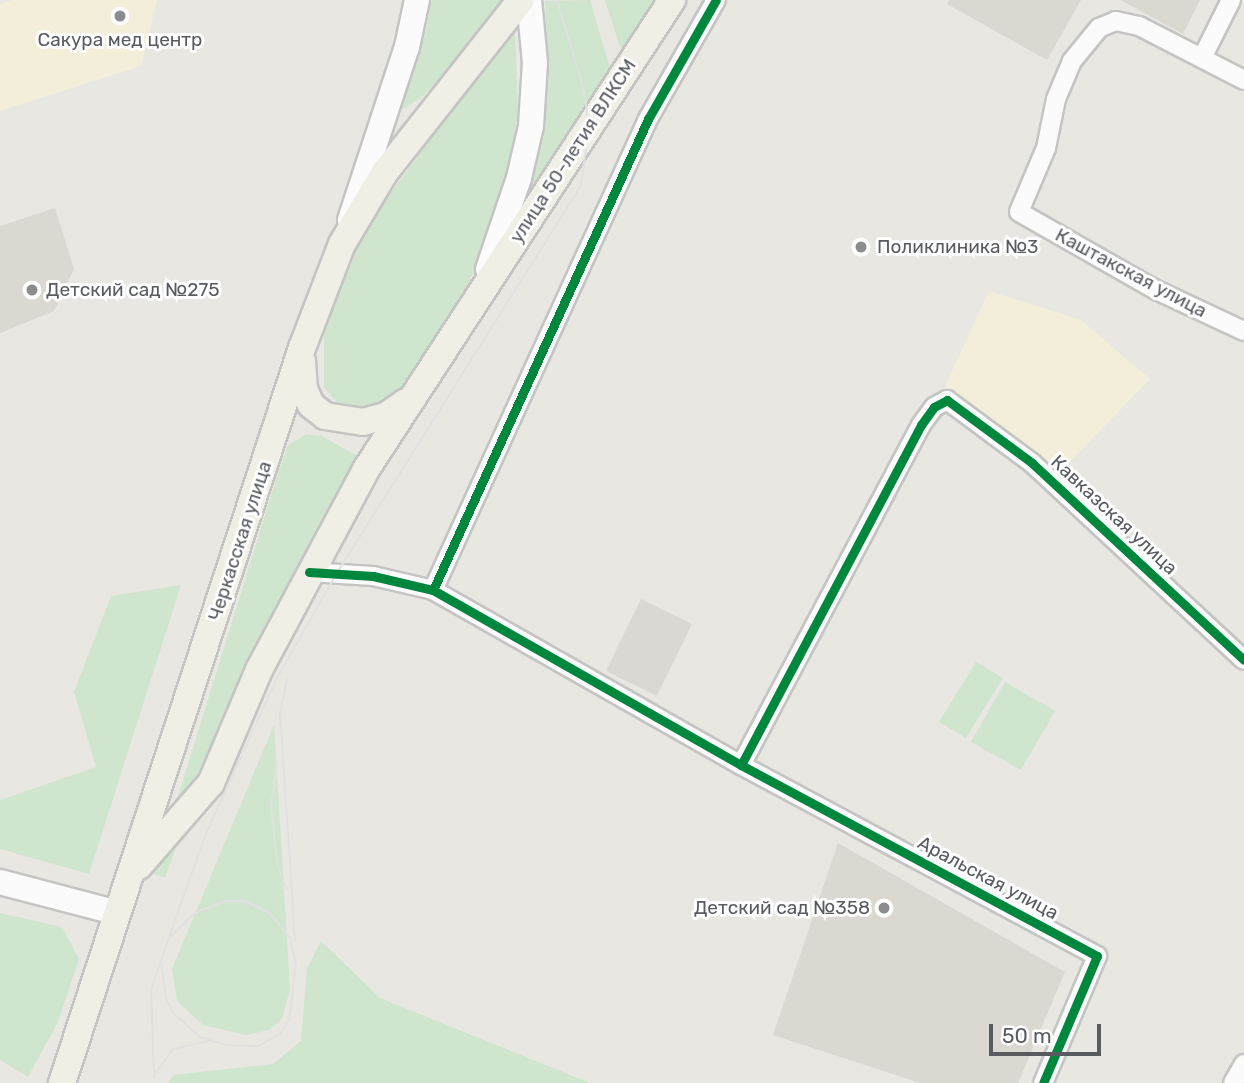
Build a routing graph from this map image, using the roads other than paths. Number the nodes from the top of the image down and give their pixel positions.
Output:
1 (417, 0) edge
2 (521, 0) edge
3 (529, 0) edge
4 (672, 0) edge
5 (716, 0) edge
6 (1231, 0) edge
7 (1202, 58) junction
8 (1244, 80) edge
9 (342, 244) junction
10 (475, 303) junction
11 (1244, 331) edge
12 (302, 348) junction
13 (408, 401) junction
14 (309, 572) junction
15 (433, 590) junction
16 (1244, 660) edge
17 (741, 765) junction
18 (130, 878) junction
19 (0, 882) edge
20 (118, 913) junction
21 (1244, 1064) edge
22 (62, 1083) edge
23 (1043, 1083) edge
24 (1233, 1083) edge

1 - 9 main road, Черкасская улица
2 - 9 main road
3 - 10 main road
4 - 10 main road, улица 50-летия ВЛКСМ
5 - 15 street
6 - 7 street
7 - 8 street
7 - 11 street, Каштакская улица
9 - 12 main road, Черкасская улица
10 - 13 main road
12 - 13 main road
12 - 18 main road, Черкасская улица
13 - 14 main road
14 - 15 street, Аральская улица
14 - 18 main road
15 - 17 street, Аральская улица
16 - 17 street, Кавказская улица
17 - 23 street, Аральская улица
18 - 20 main road, Черкасская улица
19 - 20 main road
20 - 22 main road, Черкасская улица
21 - 24 street

